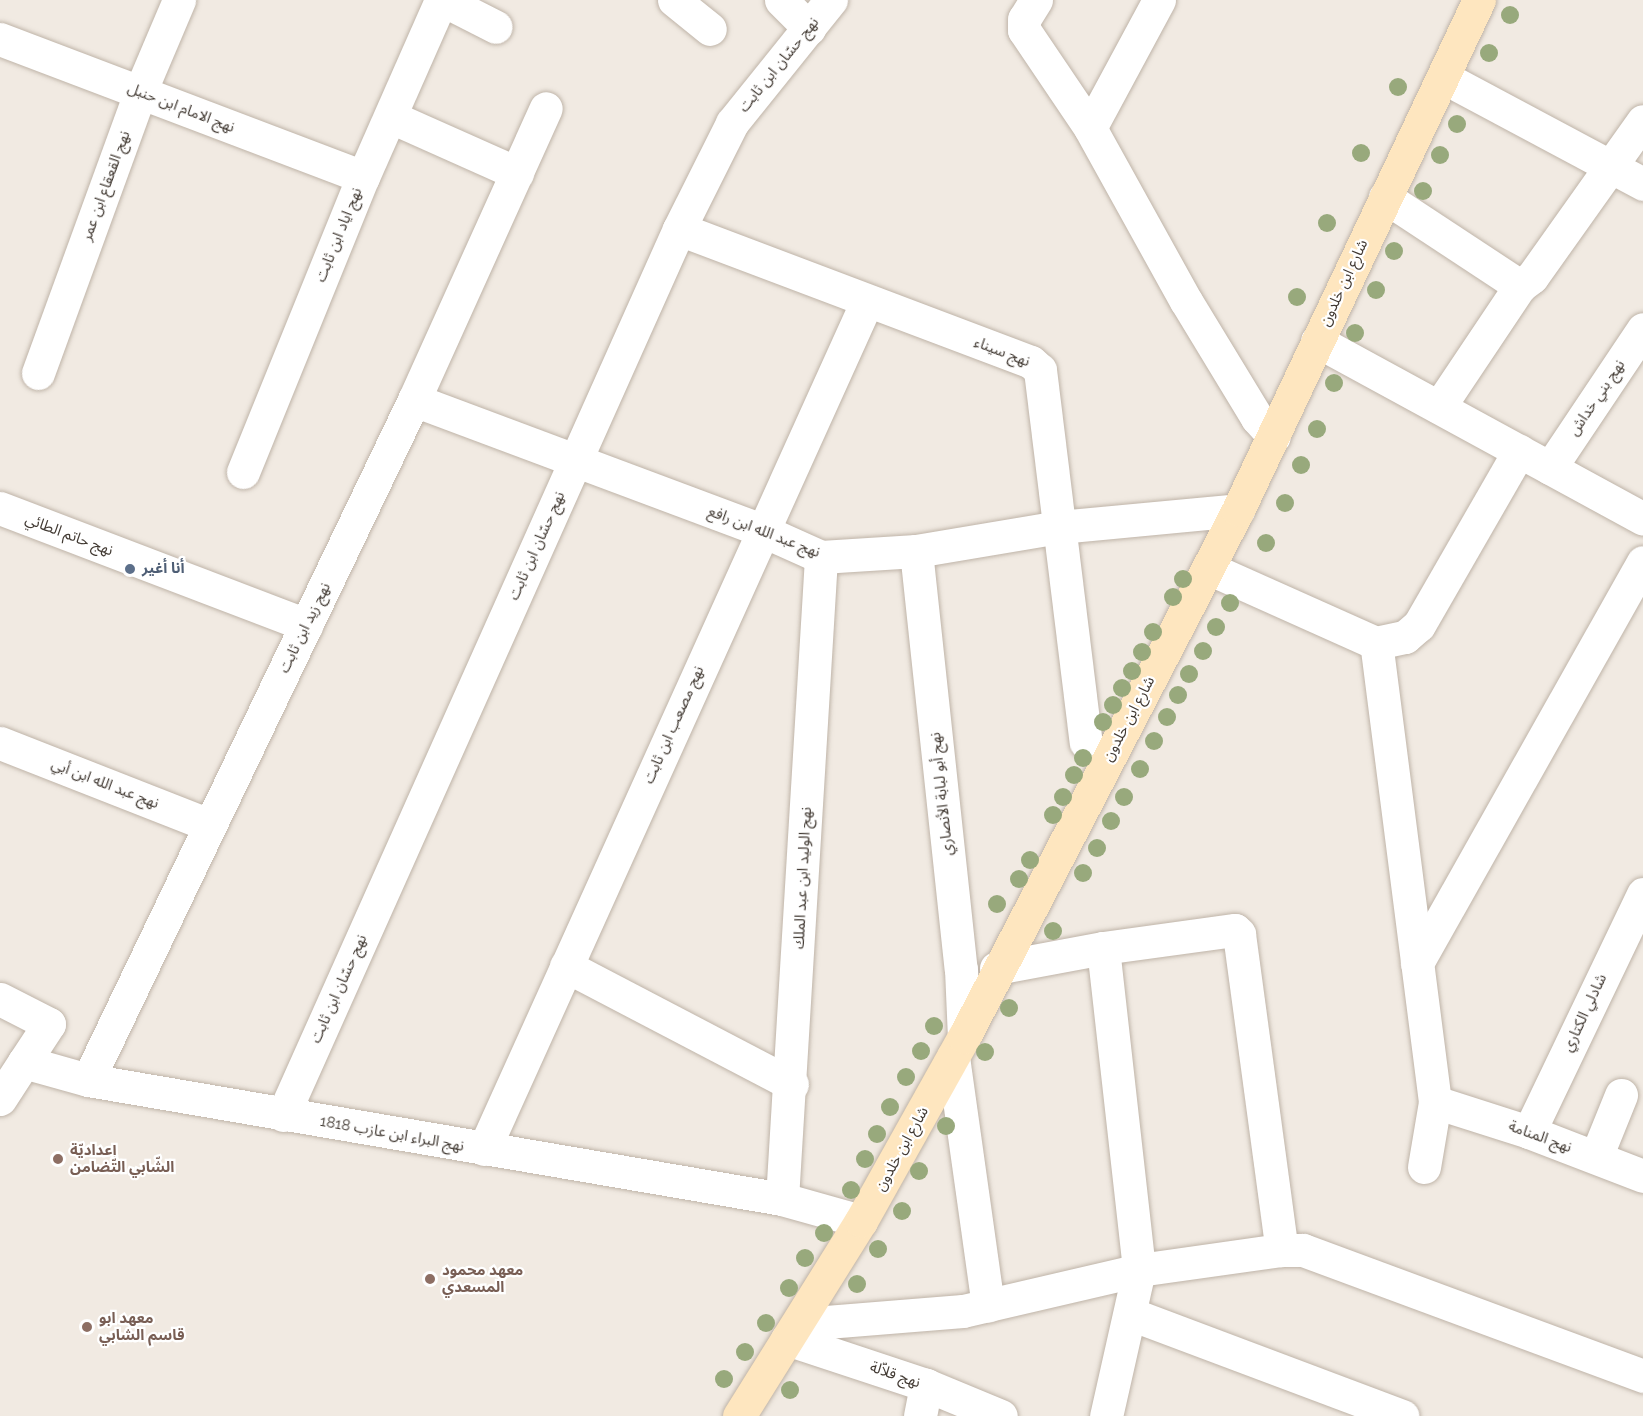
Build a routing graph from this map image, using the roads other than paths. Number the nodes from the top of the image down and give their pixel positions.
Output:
1 (179, 0) edge
2 (442, 0) edge
3 (674, 0) edge
4 (781, 0) edge
5 (831, 0) edge
6 (1036, 0) edge
7 (1159, 0) edge
8 (1479, 0) edge
9 (496, 27) dead end
10 (809, 27) junction
11 (710, 29) dead end
12 (0, 39) edge
13 (1443, 77) junction
14 (140, 92) junction
15 (546, 108) dead end
16 (391, 117) junction
17 (1643, 121) edge
18 (1090, 128) junction
19 (1611, 166) junction
20 (517, 173) junction
21 (363, 177) junction
22 (1643, 184) edge
23 (1385, 197) junction
24 (679, 229) junction
25 (1521, 286) junction
26 (867, 301) junction
27 (1643, 329) edge
28 (1317, 341) junction
29 (38, 373) dead end
30 (414, 400) junction
31 (1439, 407) junction
32 (1274, 437) junction
33 (1519, 450) junction
34 (575, 461) junction
35 (1550, 468) junction
36 (243, 472) dead end
37 (0, 508) edge
38 (1238, 510) junction
39 (1643, 519) edge
40 (1059, 527) junction
41 (761, 530) junction
42 (916, 551) junction
43 (821, 557) junction
44 (1643, 562) edge
45 (1208, 568) junction
46 (306, 625) junction
47 (1376, 644) junction
48 (1086, 742) dead end
49 (0, 743) edge
50 (209, 825) junction
51 (1643, 894) edge
52 (1635, 928) edge
53 (1103, 948) junction
54 (1417, 963) junction
55 (566, 966) junction
56 (996, 968) junction
57 (0, 999) edge
58 (958, 1047) junction
59 (24, 1062) junction
60 (88, 1080) junction
61 (792, 1084) junction
62 (1621, 1095) dead end
63 (0, 1099) edge
64 (1435, 1102) junction
65 (283, 1115) junction
66 (1529, 1132) junction
67 (484, 1149) junction
68 (1596, 1157) junction
69 (1424, 1167) dead end
70 (1643, 1176) edge
71 (783, 1199) junction
72 (861, 1221) junction
73 (1282, 1250) junction
74 (1139, 1270) junction
75 (988, 1306) junction
76 (1131, 1314) junction
77 (794, 1329) junction
78 (1643, 1376) edge
79 (923, 1401) edge
80 (739, 1416) edge
81 (1001, 1416) edge
82 (1106, 1416) edge
83 (1402, 1416) edge

1 - 14 street, نهج القعقاع ابن عمر
2 - 9 street
2 - 16 street, نهج اياد ابن ثابت
3 - 11 street
4 - 10 street
5 - 10 street, نهج حسّان ابن ثابت
6 - 18 street
7 - 18 street
8 - 13 street, شارع ابن خلدون
10 - 24 street, نهج حسّان ابن ثابت
12 - 14 street, نهج الامام ابن حنبل
13 - 19 street
13 - 23 street, شارع ابن خلدون
14 - 21 street, نهج الامام ابن حنبل
14 - 29 street, نهج القعقاع ابن عمر
15 - 20 street, نهج زيد ابن ثابت
16 - 20 street
16 - 21 street, نهج اياد ابن ثابت
17 - 19 street
18 - 32 street
19 - 22 street
19 - 25 street
20 - 30 street, نهج زيد ابن ثابت
21 - 36 street, نهج اياد ابن ثابت
23 - 25 street
23 - 28 street, شارع ابن خلدون
24 - 26 street, نهج سيناء
24 - 34 street, نهج حسّان ابن ثابت
25 - 31 street
26 - 40 street, نهج سيناء
26 - 41 street, نهج مصعب ابن ثابت
27 - 35 street, نهج بني خداش
28 - 31 street
28 - 32 street, شارع ابن خلدون
30 - 34 street, نهج عبد الله ابن رافع
30 - 46 street, نهج زيد ابن ثابت
31 - 33 street
32 - 38 street, شارع ابن خلدون
33 - 35 street
33 - 47 street
34 - 41 street, نهج عبد الله ابن رافع
34 - 65 street, نهج حسّان ابن ثابت
35 - 39 street
37 - 46 street, نهج حاتم الطائي
38 - 40 street, نهج عبد الله ابن رافع
38 - 45 street, شارع ابن خلدون
40 - 42 street, نهج عبد الله ابن رافع
40 - 48 street, نهج سيناء
41 - 43 street, نهج عبد الله ابن رافع
41 - 55 street, نهج مصعب ابن ثابت
42 - 43 street, نهج عبد الله ابن رافع
42 - 58 street, نهج أبو لبابة الأنصاري
43 - 61 street, نهج الوليد ابن عبد الملك
44 - 54 street
45 - 47 street
45 - 56 street, شارع ابن خلدون
46 - 50 street, نهج زيد ابن ثابت
47 - 54 street
49 - 50 street, نهج عبد الله ابن أبي
50 - 60 street, نهج زيد ابن ثابت
51 - 52 street, شادلي الكتاري
52 - 66 street, شادلي الكتاري
53 - 56 street
53 - 73 street
53 - 74 street
54 - 64 street
55 - 61 street
55 - 67 street, نهج مصعب ابن ثابت
56 - 58 street, شارع ابن خلدون
57 - 59 street
58 - 72 street, شارع ابن خلدون
58 - 75 street, نهج أبو لبابة الأنصاري
59 - 60 street, نهج البراء ابن عازب 1818
59 - 63 street
60 - 65 street, نهج البراء ابن عازب 1818
61 - 71 street, نهج الوليد ابن عبد الملك
62 - 68 street
64 - 66 street, نهج المنامة
64 - 69 street
65 - 67 street, نهج البراء ابن عازب 1818
66 - 68 street, نهج المنامة
67 - 71 street, نهج البراء ابن عازب 1818
68 - 70 street, نهج المنامة
71 - 72 street, نهج البراء ابن عازب 1818
72 - 77 street, شارع ابن خلدون
73 - 74 street
73 - 78 street
74 - 75 street
74 - 76 street
75 - 77 street
76 - 82 street
76 - 83 street
77 - 79 street, نهج قلاّلة
77 - 80 street, شارع ابن خلدون
79 - 81 street, نهج قلاّلة

